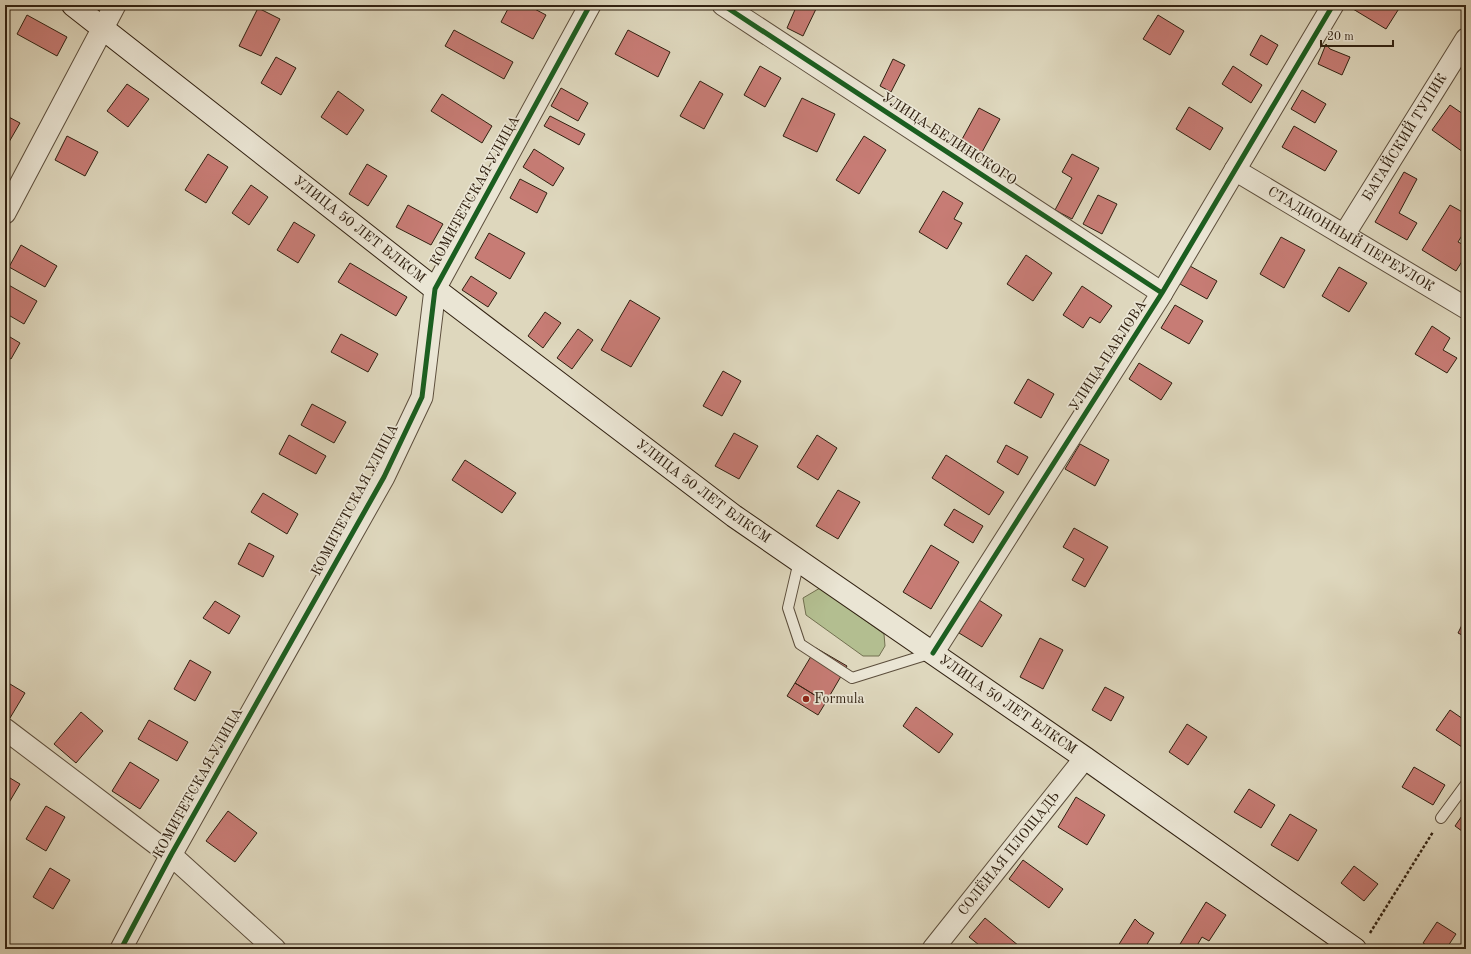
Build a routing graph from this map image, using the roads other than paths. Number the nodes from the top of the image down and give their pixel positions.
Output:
1 (73, 5) edge
2 (115, 5) edge
3 (590, 5) edge
4 (723, 5) edge
5 (1333, 5) edge
6 (102, 29) junction
7 (1466, 39) edge
8 (1235, 170) junction
9 (5, 213) edge
10 (1344, 235) junction
11 (435, 289) junction
12 (1162, 293) junction
13 (1466, 308) edge
14 (799, 561) junction
15 (933, 653) junction
16 (5, 729) edge
17 (1085, 758) junction
18 (1466, 784) edge
19 (1441, 818) road end
20 (171, 855) junction
21 (1362, 942) edge
22 (122, 949) edge
23 (276, 949) edge
24 (933, 949) edge

1 - 6 main road, УЛИЦА 50 ЛЕТ ВЛКСМ
2 - 6 street
3 - 11 street, КОМИТЕТСКАЯ УЛИЦА
4 - 12 street, УЛИЦА БЕЛИНСКОГО
5 - 8 street, УЛИЦА ПАВЛОВА
6 - 9 street
6 - 11 main road, УЛИЦА 50 ЛЕТ ВЛКСМ
7 - 10 street, БАТАЙСКИЙ ТУПИК
8 - 10 street, СТАДИОННЫЙ ПЕРЕУЛОК
8 - 12 street, УЛИЦА ПАВЛОВА
10 - 13 street, СТАДИОННЫЙ ПЕРЕУЛОК
11 - 14 main road, УЛИЦА 50 ЛЕТ ВЛКСМ
11 - 20 street, КОМИТЕТСКАЯ УЛИЦА
12 - 15 street, УЛИЦА ПАВЛОВА
14 - 15 main road, УЛИЦА 50 ЛЕТ ВЛКСМ
14 - 15 lane
15 - 17 main road, УЛИЦА 50 ЛЕТ ВЛКСМ
16 - 20 street
17 - 21 main road, УЛИЦА 50 ЛЕТ ВЛКСМ
17 - 24 street, СОЛЁНАЯ ПЛОЩАДЬ
18 - 19 lane
20 - 22 street, КОМИТЕТСКАЯ УЛИЦА
20 - 23 street

